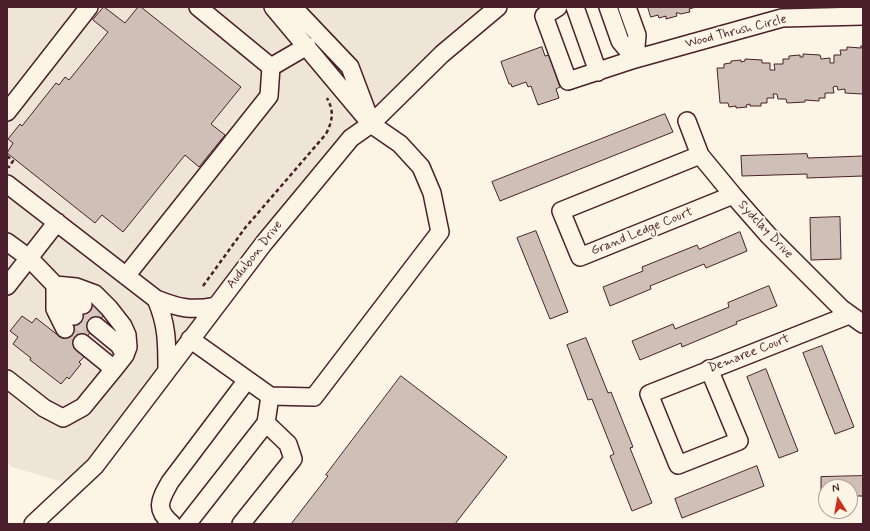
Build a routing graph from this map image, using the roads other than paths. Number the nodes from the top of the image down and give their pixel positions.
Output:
1 (89, 7) edge
2 (198, 7) edge
3 (274, 7) edge
4 (293, 7) edge
5 (498, 7) edge
6 (558, 7) edge
7 (575, 7) edge
8 (608, 7) edge
9 (627, 7) edge
10 (863, 16) edge
11 (307, 46) junction
12 (635, 59) junction
13 (271, 67) junction
14 (598, 72) junction
15 (7, 112) edge
16 (687, 120) dead end
17 (372, 124) junction
18 (700, 155) junction
19 (7, 184) edge
20 (733, 195) junction
21 (57, 222) junction
22 (7, 242) edge
23 (29, 258) junction
24 (126, 276) junction
25 (56, 285) junction
26 (7, 286) edge
27 (156, 299) junction
28 (216, 306) junction
29 (856, 320) edge
30 (190, 339) junction
31 (119, 363) junction
32 (709, 369) junction
33 (167, 370) junction
34 (7, 379) edge
35 (248, 380) junction
36 (270, 396) junction
37 (266, 423) junction
38 (33, 524) edge
39 (172, 524) edge
40 (187, 524) edge
41 (241, 524) edge

1 - 15 street
2 - 13 street
3 - 11 street
4 - 17 street
5 - 17 street, Audubon Drive
6 - 14 street, Wood Thrush Circle
7 - 14 street
8 - 12 street
9 - 12 street
10 - 12 street, Wood Thrush Circle
11 - 13 street
11 - 17 street
12 - 14 street, Wood Thrush Circle
13 - 24 street
16 - 18 street, Sydclay Drive
17 - 28 street, Audubon Drive
17 - 36 street
18 - 20 street, Sydclay Drive
18 - 20 street, Grand Ledge Court
19 - 21 street
20 - 29 street, Sydclay Drive
21 - 23 street
21 - 24 street
22 - 23 street
23 - 25 street
23 - 26 street
24 - 27 street
25 - 25 street
25 - 31 street
27 - 28 street
27 - 33 street
28 - 30 street, Audubon Drive
29 - 32 street, Demaree Court
30 - 33 street, Audubon Drive
30 - 35 street
31 - 31 street
31 - 34 street
32 - 32 street, Demaree Court
33 - 38 street, Audubon Drive
35 - 36 street
35 - 39 street
36 - 37 street
37 - 40 street
37 - 41 street

